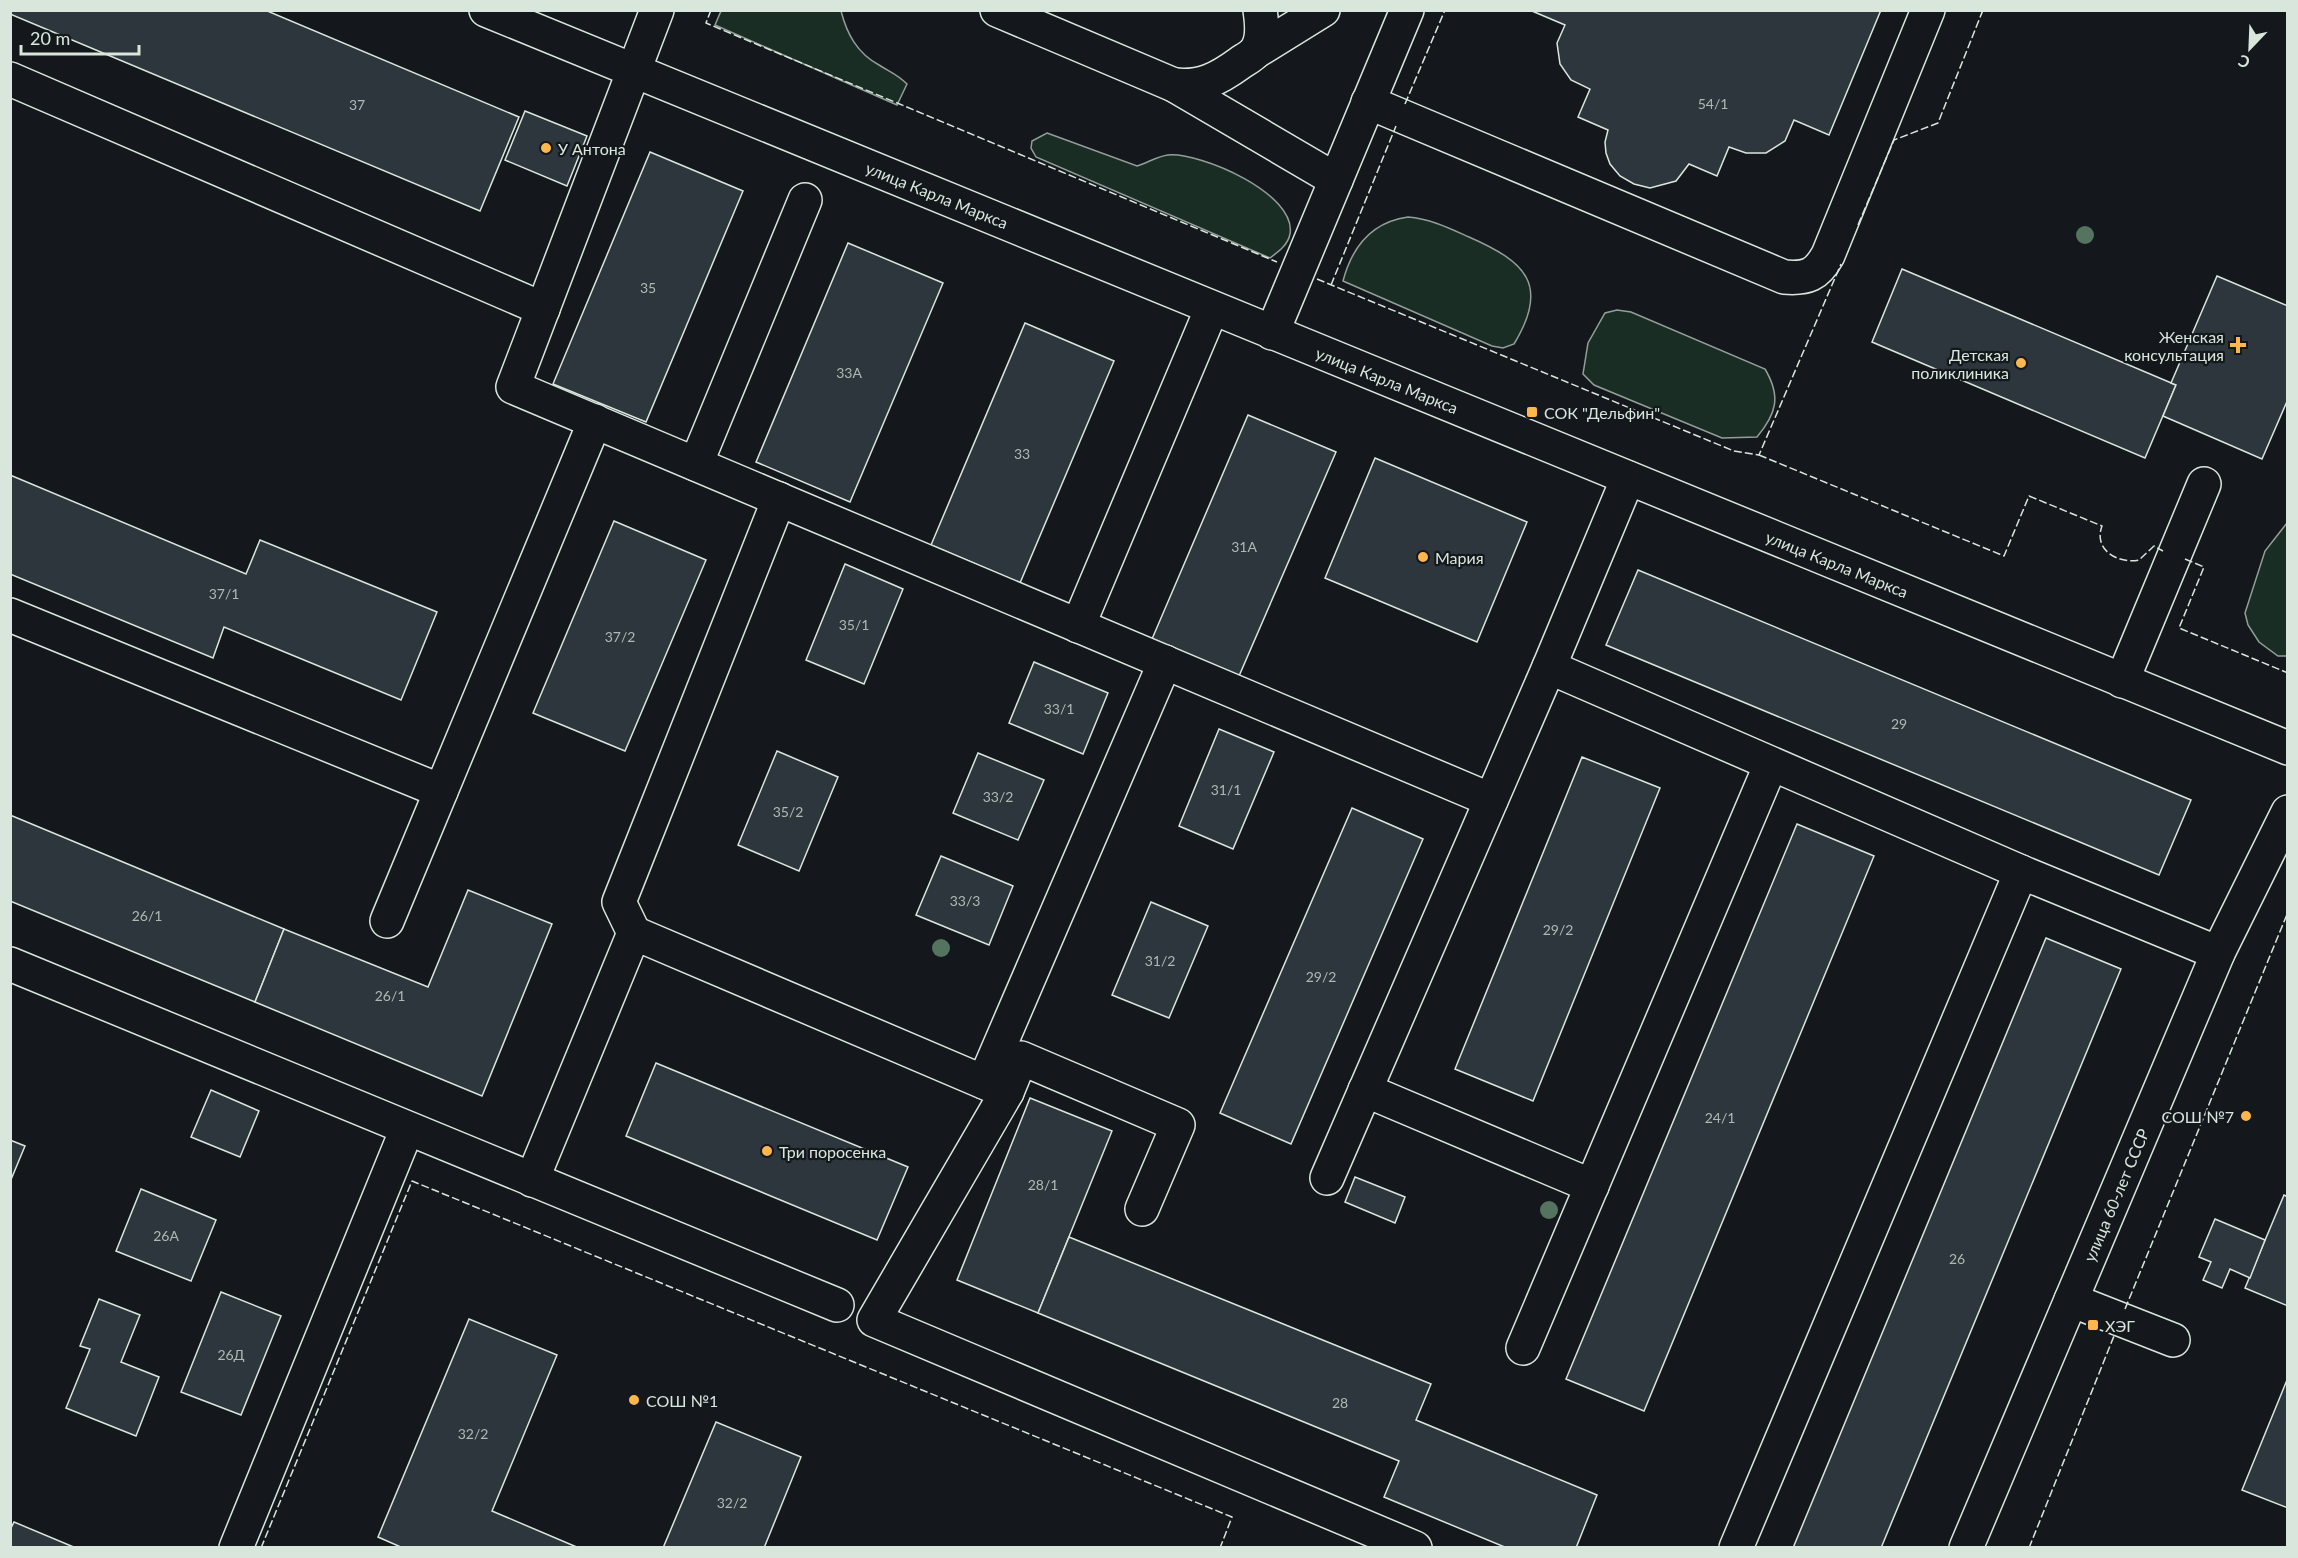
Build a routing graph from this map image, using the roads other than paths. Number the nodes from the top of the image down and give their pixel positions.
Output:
1 (486, 10) edge
2 (657, 10) edge
3 (997, 10) edge
4 (1260, 10) edge
5 (1323, 10) edge
6 (1407, 10) edge
7 (1928, 10) edge
8 (1255, 52) junction
9 (633, 71) junction
10 (10, 79) edge
11 (1174, 85) junction
12 (1368, 102) junction
13 (1336, 180) junction
14 (805, 200) dead end
15 (1212, 308) junction
16 (543, 309) junction
17 (1272, 333) junction
18 (595, 421) junction
19 (696, 464) junction
20 (1628, 478) junction
21 (2204, 484) dead end
22 (779, 499) junction
23 (10, 615) edge
24 (1078, 626) junction
25 (1165, 662) junction
26 (1549, 667) junction
27 (2122, 681) junction
28 (2288, 748) edge
29 (1771, 764) junction
30 (441, 791) junction
31 (1491, 800) junction
32 (2288, 812) edge
33 (2021, 872) junction
34 (387, 921) dead end
35 (633, 933) junction
36 (2218, 953) junction
37 (10, 964) edge
38 (996, 1087) junction
39 (1365, 1090) junction
40 (407, 1129) junction
41 (1327, 1178) dead end
42 (532, 1180) junction
43 (1592, 1186) junction
44 (1142, 1209) dead end
45 (2071, 1300) junction
46 (837, 1305) dead end
47 (2173, 1340) dead end
48 (1523, 1348) dead end
49 (236, 1548) edge
50 (1415, 1548) edge
51 (1736, 1548) edge
52 (1966, 1548) edge

1 - 9 street, улица Карла Маркса
2 - 9 street
3 - 11 street
4 - 8 street
5 - 8 street
6 - 12 street
7 - 12 street
8 - 11 street
9 - 15 street, улица Карла Маркса
9 - 16 street
10 - 16 street
11 - 13 street
12 - 13 street
13 - 17 street
14 - 19 street
15 - 17 street, улица Карла Маркса
15 - 24 street
16 - 18 street
17 - 20 street, улица Карла Маркса
18 - 19 street
18 - 30 street
19 - 22 street
20 - 26 street
20 - 27 street, улица Карла Маркса
21 - 27 street
22 - 24 street
22 - 35 street
23 - 30 street
24 - 25 street
25 - 31 street
25 - 38 street
26 - 29 street
26 - 31 street
27 - 28 street, улица Карла Маркса
29 - 33 street
29 - 43 street
30 - 34 street
31 - 39 street
32 - 36 street, улица 60-лет СССР
33 - 36 street
33 - 51 street
35 - 38 street
35 - 42 street
36 - 45 street, улица 60-лет СССР
37 - 40 street
38 - 44 street
38 - 50 street
39 - 41 street
39 - 43 street
40 - 42 street
40 - 49 street
42 - 46 street
43 - 48 street
45 - 47 street
45 - 52 street, улица 60-лет СССР

